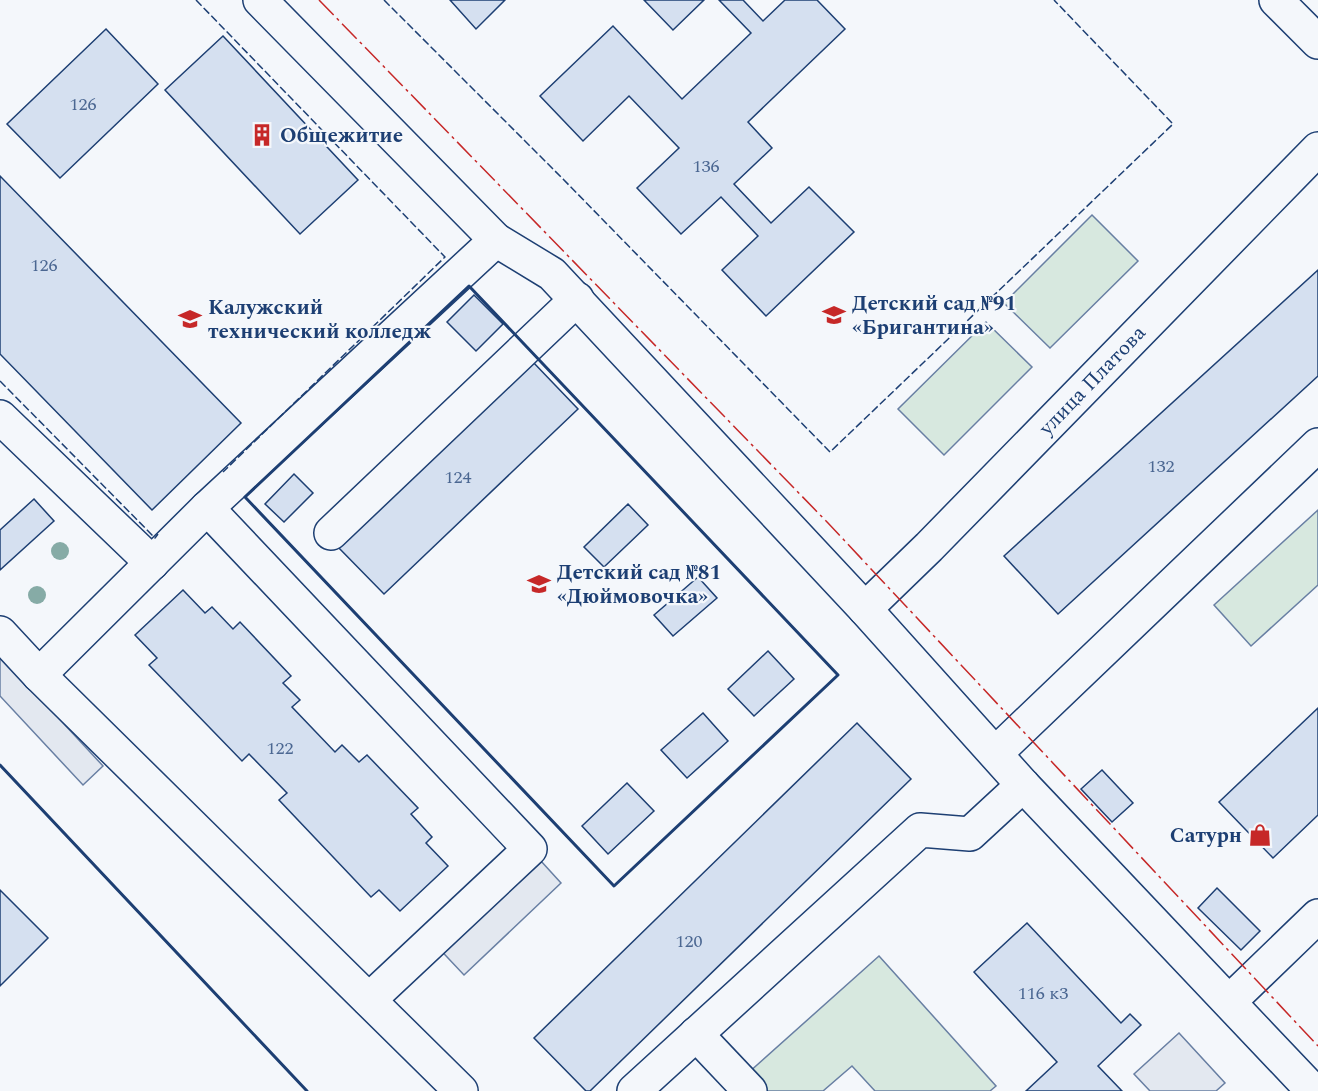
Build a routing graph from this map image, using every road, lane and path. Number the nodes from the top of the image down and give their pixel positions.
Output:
1 (1276, 0) edge
2 (277, 6) edge
3 (1318, 42) edge
4 (1318, 149) edge
5 (496, 240) junction
6 (577, 299) junction
7 (0, 417) edge
8 (1318, 445) edge
9 (207, 508) junction
10 (331, 533) dead end
11 (152, 563) junction
12 (865, 609) junction
13 (0, 633) edge
14 (39, 675) junction
15 (996, 753) junction
16 (1023, 785) junction
17 (1318, 916) edge
18 (369, 1000) junction
19 (1230, 1001) junction
20 (696, 1034) junction
21 (461, 1091) edge
22 (634, 1091) edge
23 (750, 1091) edge
24 (1313, 1091) edge

1 - 3 street
2 - 5 street
4 - 12 street, улица Платова
5 - 6 street
5 - 9 street
6 - 10 street
6 - 12 street
7 - 11 street
8 - 15 street
9 - 11 street
9 - 18 street
11 - 14 street
12 - 15 street
13 - 14 street
14 - 18 street
15 - 16 street
16 - 19 street
16 - 20 street
17 - 19 street
18 - 21 street
19 - 24 street
20 - 22 street
20 - 23 street

